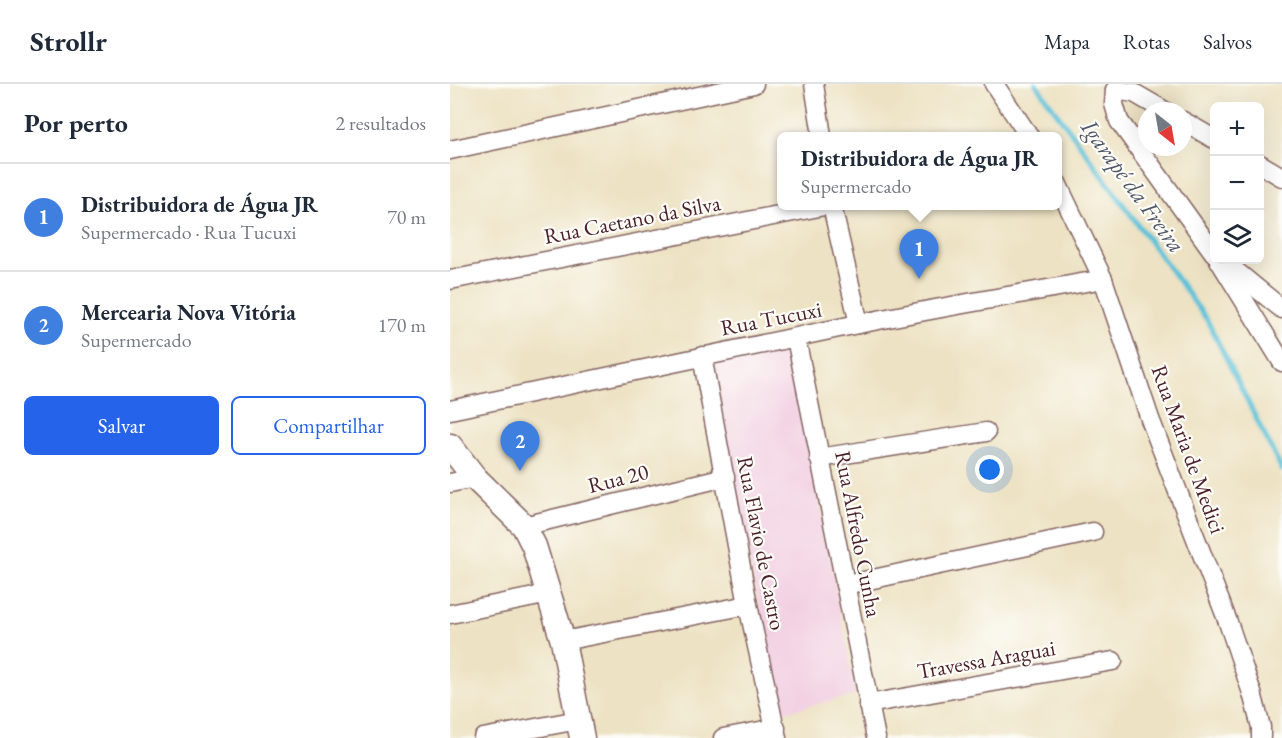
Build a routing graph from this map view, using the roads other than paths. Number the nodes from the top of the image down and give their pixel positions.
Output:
1 (754, 84) edge
2 (814, 84) edge
3 (994, 84) edge
4 (1113, 87) edge
5 (1150, 102) edge
6 (1192, 126) edge
7 (821, 132) edge
8 (1026, 132) edge
9 (1210, 136) edge
10 (450, 150) edge
11 (1264, 166) edge
12 (1282, 177) edge
13 (1062, 193) edge
14 (804, 210) edge
15 (833, 210) edge
16 (1210, 246) edge
17 (1223, 264) edge
18 (1226, 264) edge
19 (1103, 279) junction
20 (450, 280) edge
21 (1282, 309) edge
22 (859, 324) junction
23 (796, 338) junction
24 (702, 356) junction
25 (1282, 362) edge
26 (450, 410) edge
27 (986, 432) dead end
28 (450, 446) edge
29 (819, 458) junction
30 (724, 477) junction
31 (475, 478) junction
32 (450, 483) edge
33 (524, 526) junction
34 (1092, 532) dead end
35 (845, 585) junction
36 (549, 594) junction
37 (748, 604) junction
38 (450, 614) edge
39 (563, 641) junction
40 (1113, 662) dead end
41 (868, 704) junction
42 (580, 729) edge
43 (777, 733) edge
44 (483, 738) edge
45 (723, 738) edge
46 (876, 738) edge
47 (1261, 738) edge

1 - 10 street
2 - 7 street
3 - 8 street
4 - 5 street
4 - 16 street
6 - 9 street
11 - 12 street
13 - 19 street, Rua Maria de Medici
14 - 20 street, Rua Caetano da Silva
15 - 22 street
17 - 25 street
18 - 21 street
19 - 22 street, Rua Tucuxi
19 - 47 street, Rua Maria de Medici
22 - 23 street, Rua Tucuxi
23 - 24 street, Rua Tucuxi
23 - 29 street, Rua Alfredo Cunha
24 - 26 street, Rua Tucuxi
24 - 30 street, Rua Flavio de Castro
27 - 29 street
28 - 31 street
29 - 35 street, Rua Alfredo Cunha
30 - 33 street, Rua 20
30 - 37 street, Rua Flavio de Castro
31 - 32 street
31 - 33 street
33 - 36 street
34 - 35 street
35 - 41 street, Rua Alfredo Cunha
36 - 38 street
36 - 39 street
37 - 39 street
37 - 43 street, Rua Flavio de Castro
39 - 42 street
40 - 41 street, Travessa Araguai
41 - 46 street, Rua Alfredo Cunha
42 - 44 street
43 - 45 street

